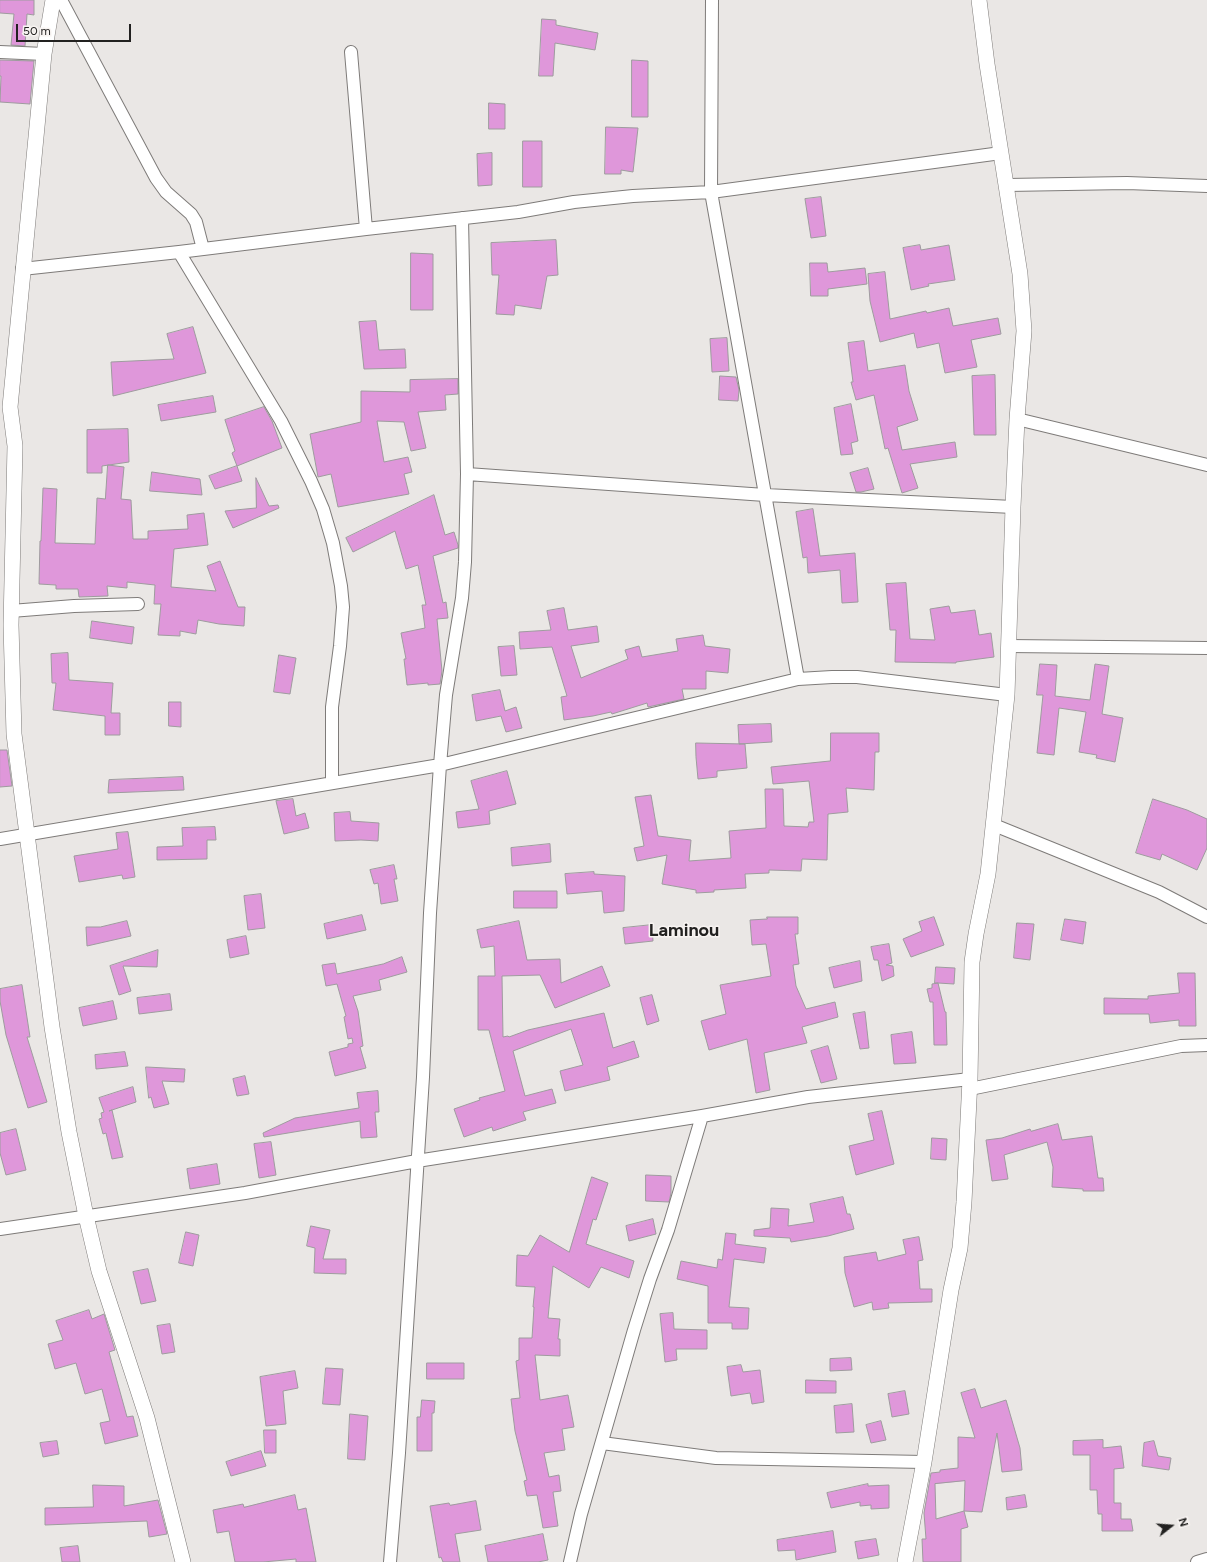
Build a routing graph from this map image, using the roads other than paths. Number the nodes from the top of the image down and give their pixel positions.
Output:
1 (53, 0) edge
2 (60, 0) edge
3 (712, 0) edge
4 (979, 0) edge
5 (0, 52) edge
6 (351, 52) dead end
7 (44, 54) junction
8 (1001, 153) junction
9 (1007, 185) junction
10 (1207, 186) edge
11 (711, 192) junction
12 (462, 218) junction
13 (366, 228) junction
14 (203, 249) junction
15 (179, 252) junction
16 (22, 269) junction
17 (5, 406) edge
18 (1017, 419) junction
19 (1207, 465) edge
20 (467, 474) junction
21 (765, 495) junction
22 (1013, 507) junction
23 (138, 604) dead end
24 (7, 620) edge
25 (1008, 646) junction
26 (1207, 648) edge
27 (798, 679) junction
28 (1007, 694) junction
29 (440, 765) junction
30 (332, 782) junction
31 (994, 825) junction
32 (27, 836) junction
33 (0, 839) edge
34 (1207, 917) edge
35 (1207, 1045) edge
36 (970, 1084) junction
37 (702, 1116) junction
38 (417, 1161) junction
39 (86, 1216) junction
40 (0, 1229) edge
41 (602, 1443) junction
42 (924, 1462) junction
43 (1207, 1559) edge
44 (183, 1562) edge
45 (390, 1562) edge
46 (570, 1562) edge
47 (905, 1562) edge
48 (1197, 1562) edge

1 - 7 street
2 - 14 street
3 - 11 street
4 - 8 street
5 - 7 street
6 - 13 street
7 - 16 street
8 - 9 street
8 - 11 street
9 - 10 street
9 - 18 street
11 - 12 street
11 - 21 street
12 - 13 street
12 - 20 street
13 - 14 street
14 - 15 street
15 - 16 street
15 - 30 street
16 - 17 street
17 - 24 street
18 - 19 street
18 - 22 street
20 - 21 street
20 - 29 street
21 - 22 street
21 - 27 street
22 - 25 street
23 - 24 street
24 - 32 street
25 - 26 street
25 - 28 street
27 - 28 street
27 - 29 street
28 - 31 street
29 - 30 street
29 - 38 street
30 - 32 street
31 - 34 street
31 - 36 street
32 - 33 street
32 - 39 street
35 - 36 street
36 - 37 street
36 - 42 street
37 - 38 street
37 - 41 street
38 - 39 street
38 - 45 street
39 - 40 street
39 - 44 street
41 - 42 street
41 - 46 street
42 - 47 street
43 - 48 street

